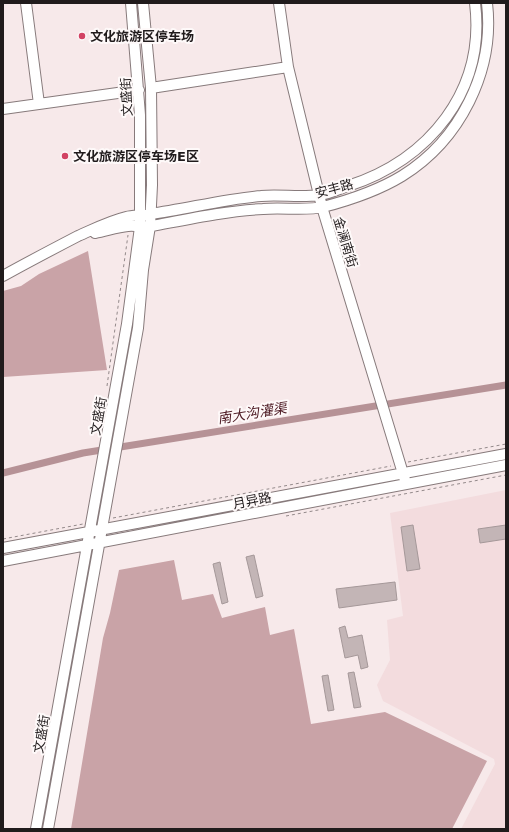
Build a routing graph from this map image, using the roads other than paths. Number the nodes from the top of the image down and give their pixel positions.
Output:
1 (26, 3) edge
2 (131, 3) edge
3 (144, 3) edge
4 (279, 3) edge
5 (476, 3) edge
6 (487, 3) edge
7 (288, 68) junction
8 (151, 88) junction
9 (139, 90) junction
10 (39, 104) junction
11 (3, 108) edge
12 (319, 195) junction
13 (322, 207) junction
14 (151, 214) junction
15 (140, 215) junction
16 (150, 226) junction
17 (140, 227) junction
18 (47, 252) junction
19 (3, 276) edge
20 (506, 454) edge
21 (506, 465) edge
22 (402, 469) junction
23 (406, 484) junction
24 (102, 524) junction
25 (91, 527) junction
26 (100, 542) junction
27 (88, 545) junction
28 (3, 548) edge
29 (3, 561) edge
30 (36, 829) edge
31 (48, 829) edge

1 - 10 main road
2 - 9 main road, 文盛街
3 - 8 main road, 文盛街
4 - 7 main road, 金澜南街
5 - 12 main road, 安丰路
6 - 13 main road, 安丰路
7 - 8 main road
7 - 12 main road, 金澜南街
8 - 14 main road, 文盛街
9 - 10 main road
9 - 15 main road, 文盛街
10 - 11 main road
12 - 13 main road, 金澜南街
12 - 14 main road, 安丰路
13 - 16 main road, 安丰路
13 - 22 main road, 金澜南街
14 - 15 main road, 安丰路
14 - 16 main road, 文盛街
15 - 17 main road, 文盛街
15 - 18 main road, 安丰路
16 - 17 main road, 安丰路
16 - 24 main road, 文盛街
17 - 18 main road, 安丰路
17 - 25 main road, 文盛街
18 - 19 main road, 安丰路
20 - 22 main road, 月异路
21 - 23 main road, 月异路
22 - 23 main road, 金澜南街
22 - 24 main road, 月异路
23 - 26 main road, 月异路
24 - 25 main road, 月异路
24 - 26 main road, 文盛街
25 - 27 main road, 文盛街
25 - 28 main road, 月异路
26 - 27 main road, 月异路
26 - 31 main road, 文盛街
27 - 29 main road, 月异路
27 - 30 main road, 文盛街

